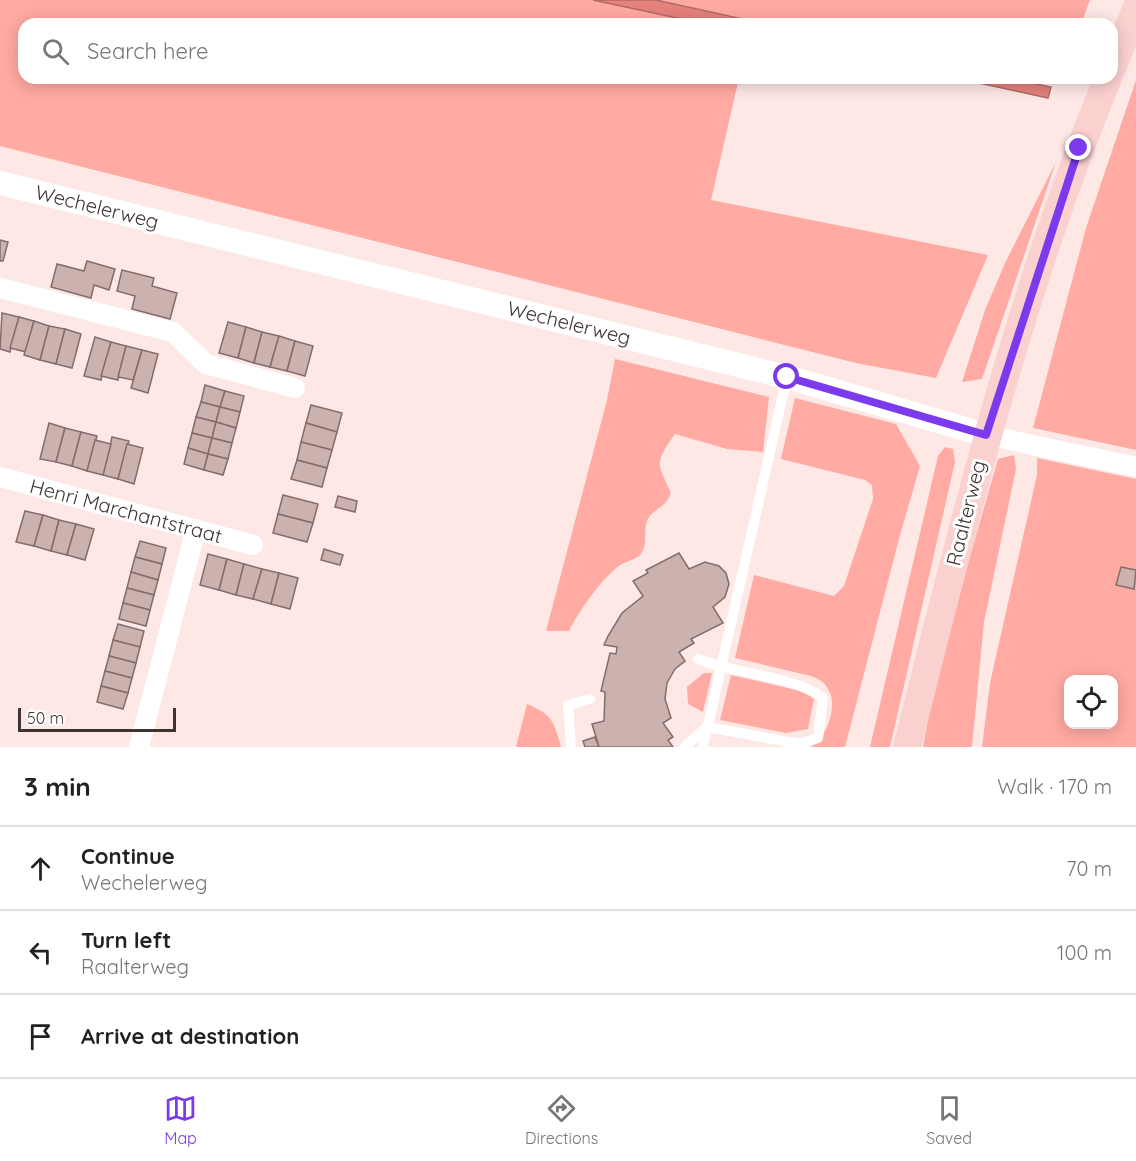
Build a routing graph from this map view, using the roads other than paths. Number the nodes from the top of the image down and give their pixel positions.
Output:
1 (1136, 9) edge
2 (1118, 53) edge
3 (1106, 84) edge
4 (0, 183) edge
5 (0, 288) edge
6 (787, 377) junction
7 (295, 388) dead end
8 (986, 435) junction
9 (1136, 467) edge
10 (0, 477) edge
11 (196, 529) junction
12 (253, 545) dead end
13 (698, 659) dead end
14 (721, 668) junction
15 (590, 699) dead end
16 (707, 727) junction
17 (139, 747) edge
18 (571, 747) edge
19 (684, 747) edge
20 (703, 747) edge
21 (907, 747) edge

1 - 2 main road
3 - 8 main road, Raalterweg
4 - 6 street, Wechelerweg
5 - 7 street
6 - 8 street, Wechelerweg
6 - 14 lane
8 - 9 street, Wechelerweg
8 - 21 main road, Raalterweg
10 - 11 street, Henri Marchantstraat
11 - 12 street, Henri Marchantstraat
11 - 17 street
13 - 14 lane
14 - 16 lane
14 - 16 lane
15 - 18 lane
16 - 19 lane
16 - 20 lane

